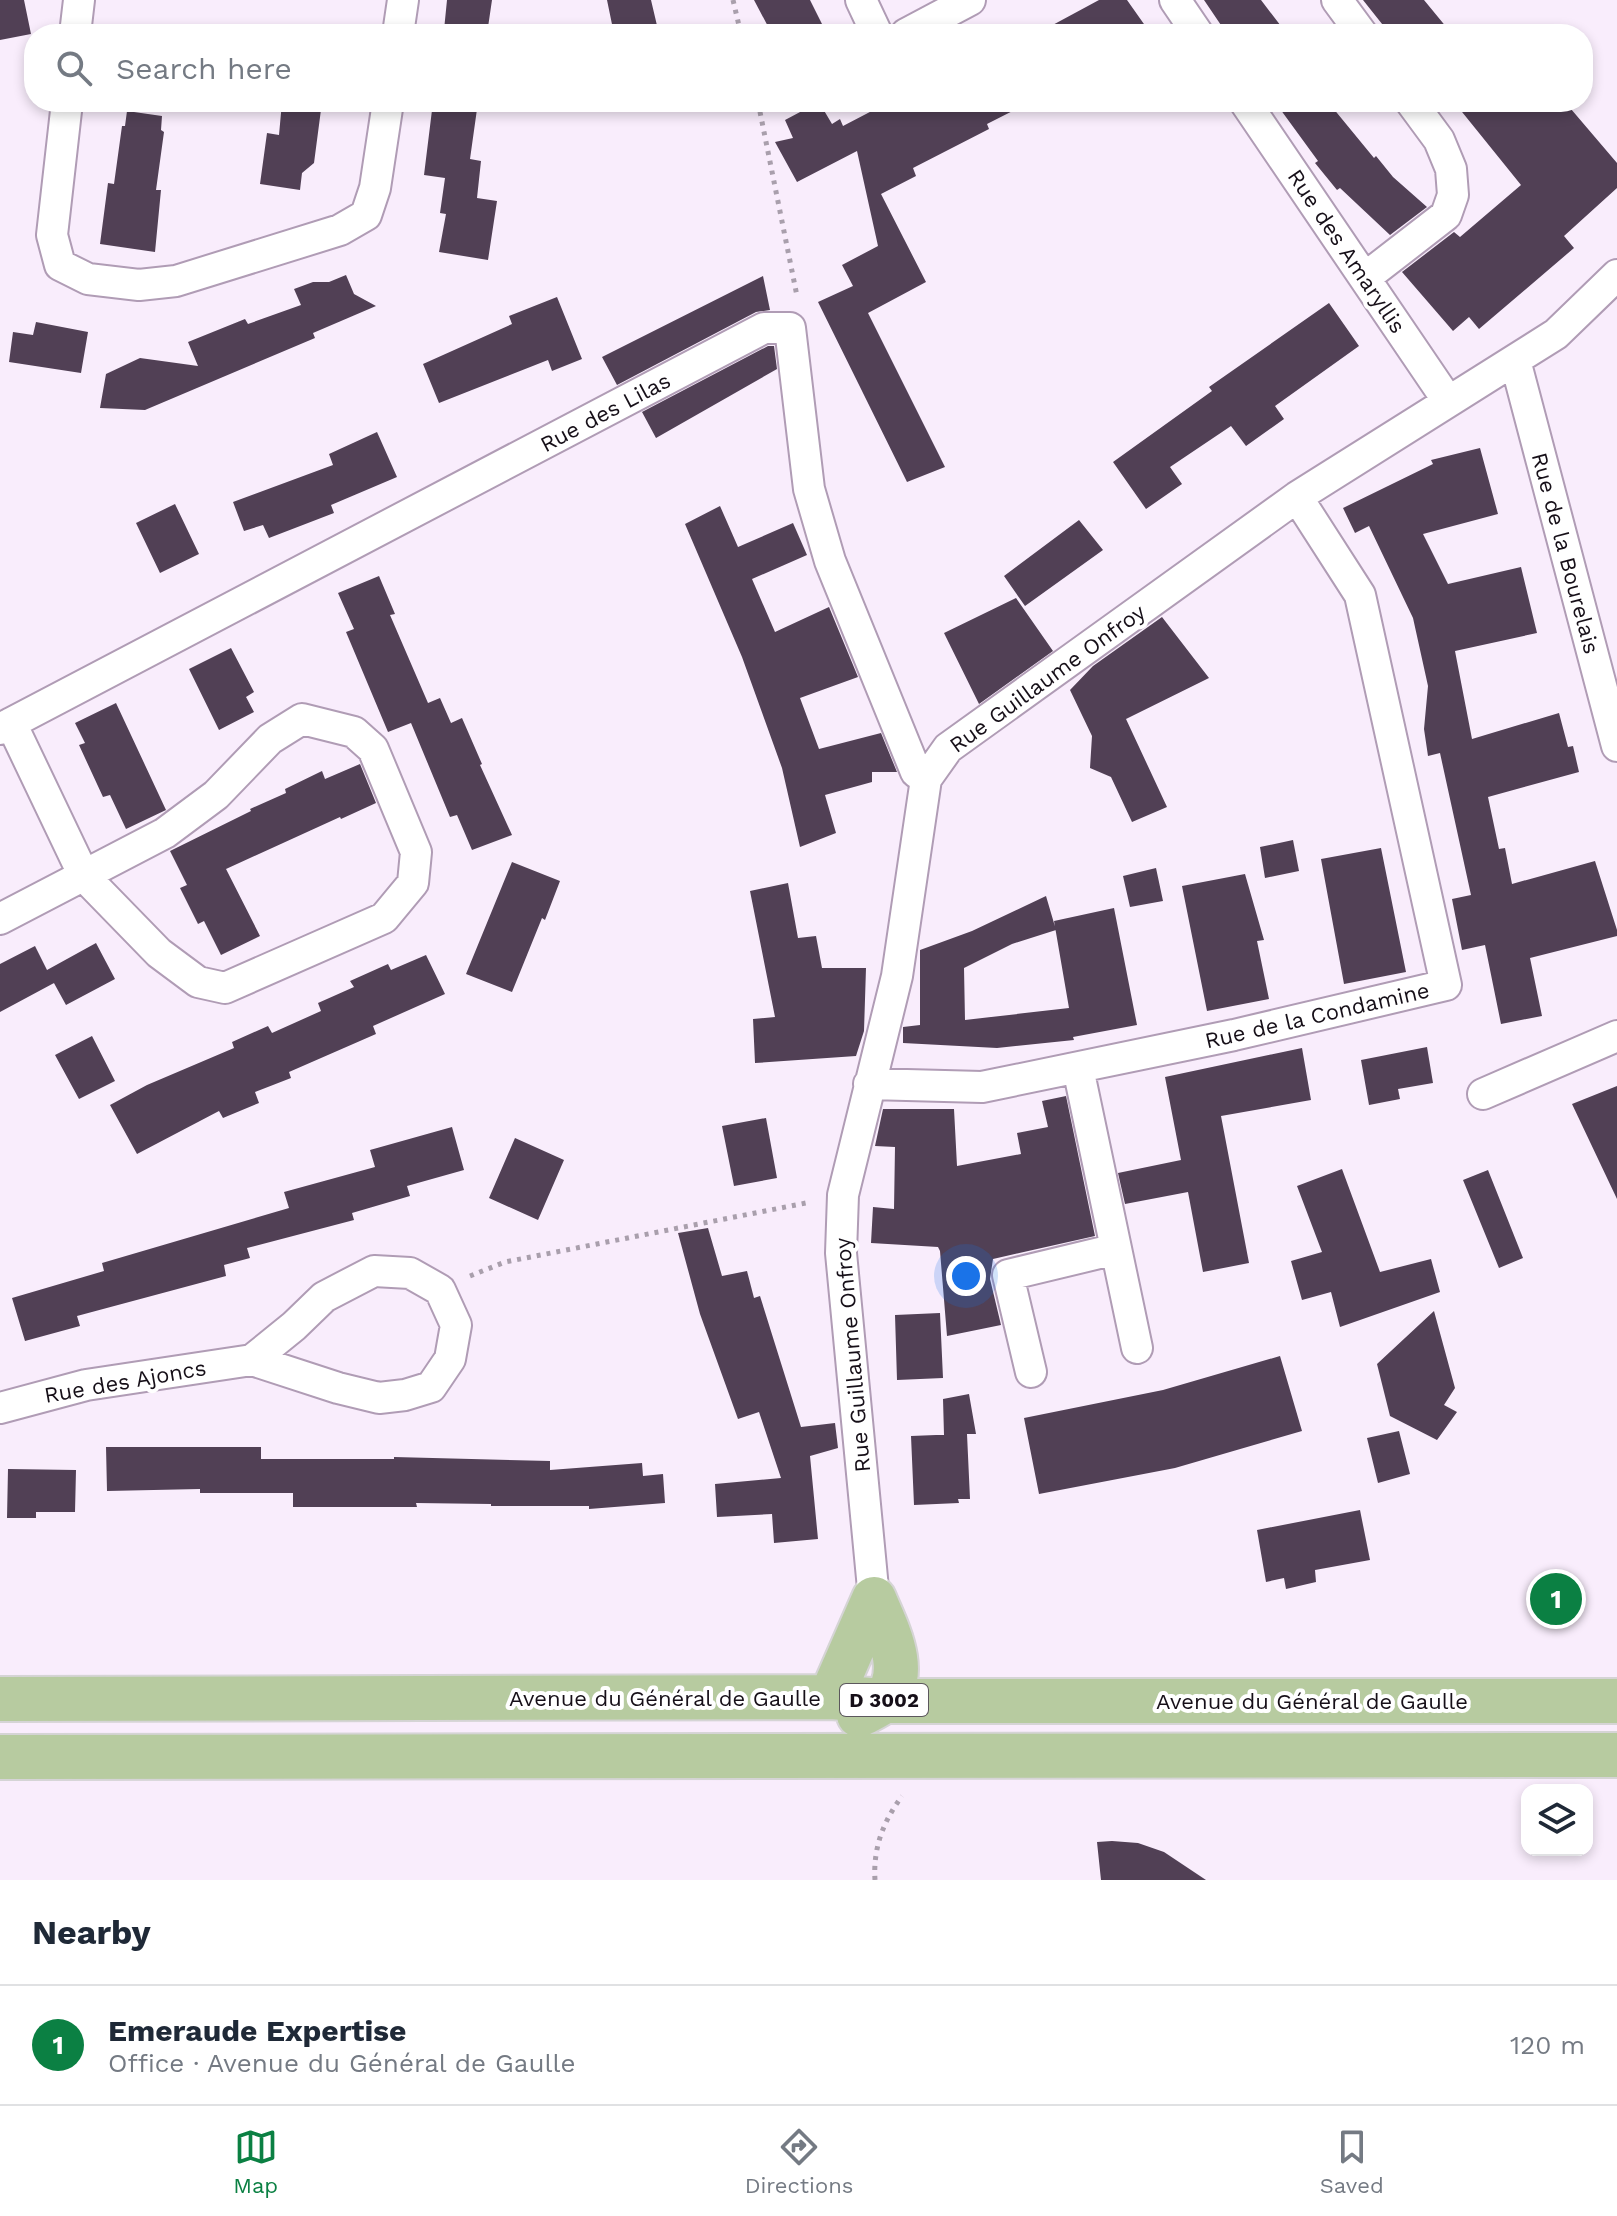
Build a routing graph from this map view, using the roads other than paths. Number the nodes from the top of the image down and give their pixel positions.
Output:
1 (79, 0) edge
2 (403, 0) edge
3 (861, 0) edge
4 (970, 0) edge
5 (1175, 0) edge
6 (1337, 0) edge
7 (76, 24) edge
8 (399, 24) edge
9 (872, 24) edge
10 (925, 24) edge
11 (1191, 24) edge
12 (1355, 24) edge
13 (66, 112) edge
14 (386, 112) edge
15 (1252, 112) edge
16 (1418, 112) edge
17 (1617, 275) edge
18 (1366, 277) junction
19 (1515, 360) junction
20 (1448, 401) junction
21 (1297, 497) junction
22 (6, 726) edge
23 (1617, 746) edge
24 (926, 779) junction
25 (84, 876) junction
26 (0, 919) edge
27 (1617, 1036) edge
28 (1078, 1068) junction
29 (869, 1084) junction
30 (1483, 1094) dead end
31 (1116, 1249) junction
32 (1137, 1348) dead end
33 (252, 1360) junction
34 (1031, 1372) dead end
35 (0, 1408) edge
36 (874, 1599) junction
37 (831, 1697) junction
38 (0, 1699) edge
39 (883, 1701) junction
40 (1617, 1701) edge
41 (792, 1755) junction
42 (1617, 1755) edge
43 (0, 1757) edge

1 - 7 street
2 - 8 street
3 - 9 street
4 - 10 street
5 - 11 street
6 - 12 street
13 - 14 street
15 - 18 street, Rue des Amaryllis
16 - 18 street
17 - 19 street, Rue Guillaume Onfroy / D 3002
18 - 20 street, Rue des Amaryllis
19 - 20 street, Rue Guillaume Onfroy / D 3002
19 - 23 street, Rue de la Bourelais
20 - 21 street, Rue Guillaume Onfroy / D 3002
21 - 24 street, Rue Guillaume Onfroy / D 3002
21 - 28 street, Rue de la Condamine
22 - 24 street, Rue des Lilas
22 - 25 street
24 - 29 street, Rue Guillaume Onfroy / D 3002
25 - 25 street
25 - 26 street
27 - 30 street
28 - 29 street, Rue de la Condamine
28 - 31 street
29 - 36 street, Rue Guillaume Onfroy / D 3002
31 - 32 street
31 - 34 street
33 - 33 street, Rue des Ajoncs
33 - 35 street, Rue des Ajoncs
36 - 37 main road, D 3002
36 - 39 main road, D 3002
37 - 38 main road, Avenue du Général de Gaulle
37 - 39 main road, Avenue du Général de Gaulle
39 - 40 main road, Avenue du Général de Gaulle
39 - 41 main road, D 3002
41 - 42 main road
41 - 43 main road

